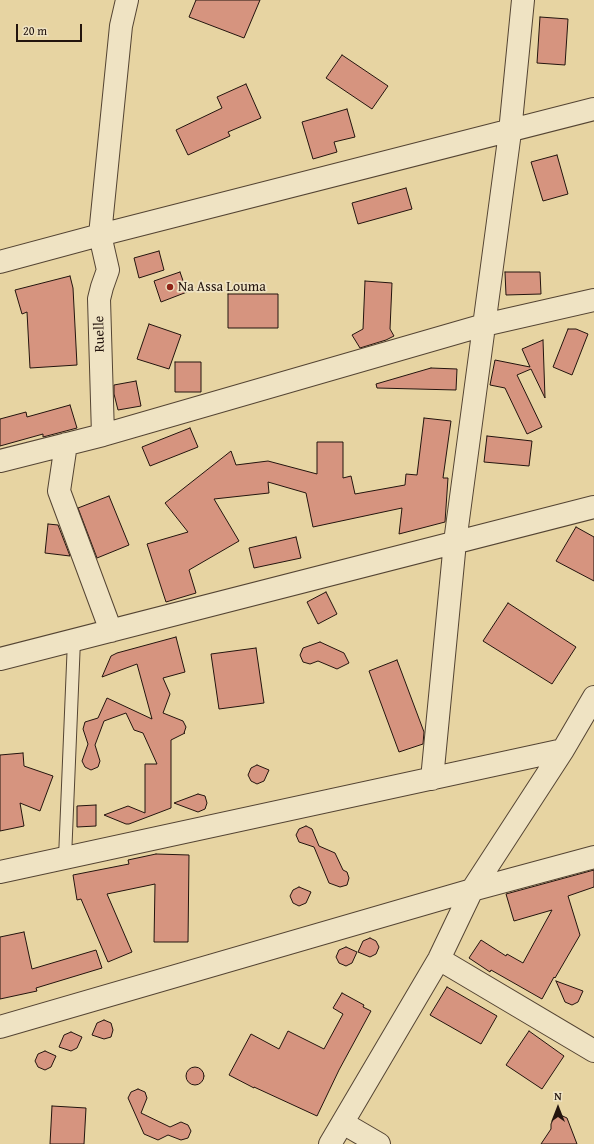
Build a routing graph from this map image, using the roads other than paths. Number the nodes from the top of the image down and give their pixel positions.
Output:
1 (127, 0) edge
2 (523, 0) edge
3 (594, 109) edge
4 (510, 132) junction
5 (100, 235) junction
6 (0, 262) edge
7 (594, 300) edge
8 (484, 325) junction
9 (103, 435) junction
10 (66, 444) junction
11 (0, 461) edge
12 (594, 507) edge
13 (455, 542) junction
14 (111, 631) junction
15 (74, 640) junction
16 (0, 659) edge
17 (594, 697) edge
18 (562, 750) junction
19 (432, 778) junction
20 (594, 857) edge
21 (65, 858) junction
22 (0, 872) edge
23 (472, 890) junction
24 (440, 959) junction
25 (0, 1027) edge
26 (594, 1051) edge
27 (343, 1123) junction
28 (330, 1144) edge
29 (380, 1144) edge

1 - 5 street, Ruelle
2 - 4 street
3 - 4 street
4 - 5 street
4 - 8 street
5 - 6 street
5 - 9 street, Ruelle
7 - 8 street
8 - 9 street
8 - 13 street
9 - 10 street
10 - 11 street
10 - 14 street
12 - 13 street
13 - 14 street
13 - 19 street
14 - 15 street
15 - 16 street
15 - 21 lane
17 - 18 street
18 - 19 street
18 - 23 street
19 - 21 street
20 - 23 street
21 - 22 street
23 - 24 street
23 - 25 street
24 - 26 street
24 - 27 street
27 - 28 street
27 - 29 street

